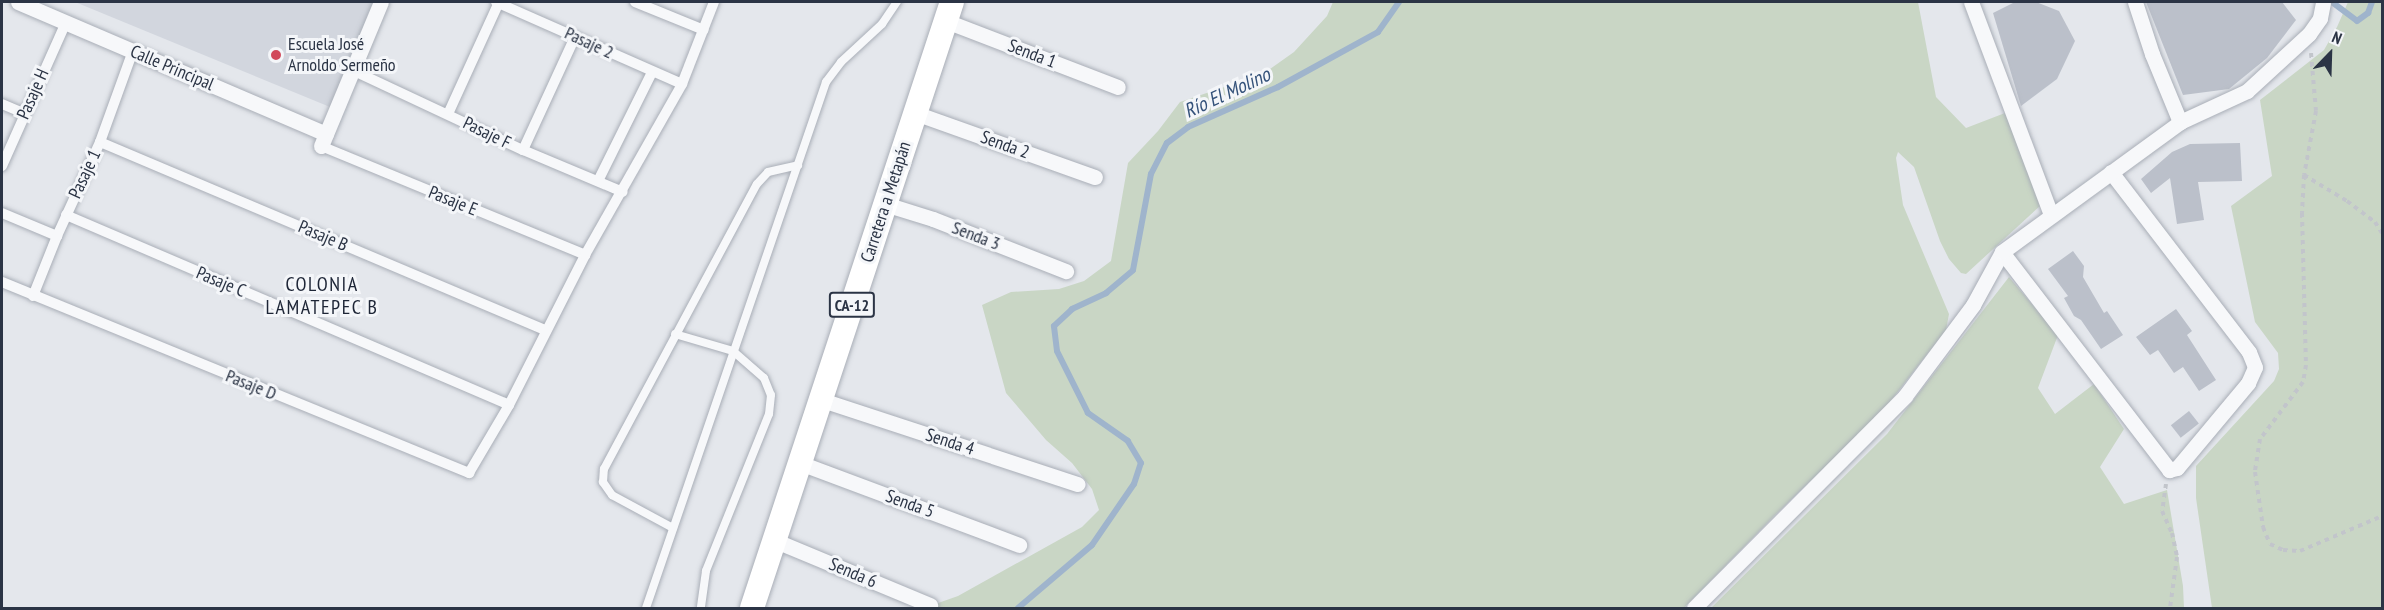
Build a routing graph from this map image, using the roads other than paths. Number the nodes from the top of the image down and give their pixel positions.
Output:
1 (18, 2) edge
2 (381, 2) edge
3 (498, 2) edge
4 (634, 2) edge
5 (714, 2) edge
6 (897, 2) edge
7 (1971, 2) edge
8 (2135, 2) edge
9 (2322, 4) edge
10 (949, 11) edge
11 (66, 22) junction
12 (704, 30) junction
13 (575, 36) junction
14 (133, 51) junction
15 (352, 70) junction
16 (652, 72) junction
17 (682, 84) junction
18 (1118, 87) dead end
19 (2, 104) edge
20 (915, 113) junction
21 (25, 114) junction
22 (448, 114) junction
23 (2180, 122) junction
24 (323, 140) junction
25 (100, 142) junction
26 (523, 150) junction
27 (798, 165) junction
28 (2, 166) edge
29 (2111, 172) junction
30 (1095, 177) dead end
31 (598, 181) junction
32 (623, 192) junction
33 (885, 204) junction
34 (2, 213) edge
35 (66, 215) junction
36 (2051, 215) junction
37 (57, 236) junction
38 (2002, 252) junction
39 (585, 255) junction
40 (1066, 271) dead end
41 (2, 282) edge
42 (33, 296) junction
43 (546, 330) junction
44 (675, 334) junction
45 (733, 351) junction
46 (822, 400) junction
47 (509, 405) junction
48 (800, 463) junction
49 (1078, 484) dead end
50 (673, 528) junction
51 (776, 540) junction
52 (1019, 545) dead end
53 (930, 605) dead end
54 (646, 609) edge
55 (701, 609) edge
56 (752, 609) edge
57 (1694, 609) edge

1 - 11 street, Calle Principal
2 - 15 street
3 - 13 street, Pasaje 2
3 - 22 street
4 - 12 street
5 - 12 street
6 - 27 lane
7 - 36 street
8 - 23 street
9 - 23 street
10 - 18 street, Senda 1
10 - 20 main road, Carretera a Metapán / CA-12
11 - 14 street, Calle Principal
11 - 21 street, Pasaje H
12 - 17 street
13 - 16 street, Pasaje 2
13 - 26 street
14 - 24 street, Calle Principal
14 - 25 street, Pasaje 1
15 - 22 street, Pasaje F
15 - 24 street
16 - 17 street, Pasaje 2
16 - 31 street
17 - 32 street
19 - 21 street
20 - 30 street, Senda 2
20 - 33 main road, Carretera a Metapán / CA-12
21 - 28 street, Pasaje H
22 - 26 street, Pasaje F
23 - 29 street
24 - 39 street, Pasaje E
25 - 35 street, Pasaje 1
25 - 43 street, Pasaje B
26 - 31 street, Pasaje F
27 - 44 lane
27 - 45 lane
29 - 36 street
29 - 38 street
31 - 32 street, Pasaje F
32 - 39 street
33 - 40 street, Senda 3
33 - 46 main road, Carretera a Metapán / CA-12
34 - 37 street
35 - 37 street, Pasaje 1
35 - 47 street, Pasaje C
36 - 38 street
37 - 42 street, Pasaje 1
38 - 57 street
39 - 43 street
41 - 42 street, Pasaje D
42 - 47 street, Pasaje D
43 - 47 street
44 - 45 lane
44 - 50 lane
45 - 50 lane
45 - 55 lane
46 - 48 main road, Carretera a Metapán / CA-12
46 - 49 street, Senda 4
48 - 51 main road, Carretera a Metapán / CA-12
48 - 52 street, Senda 5
50 - 54 lane
51 - 53 street, Senda 6
51 - 56 main road, Carretera a Metapán / CA-12

